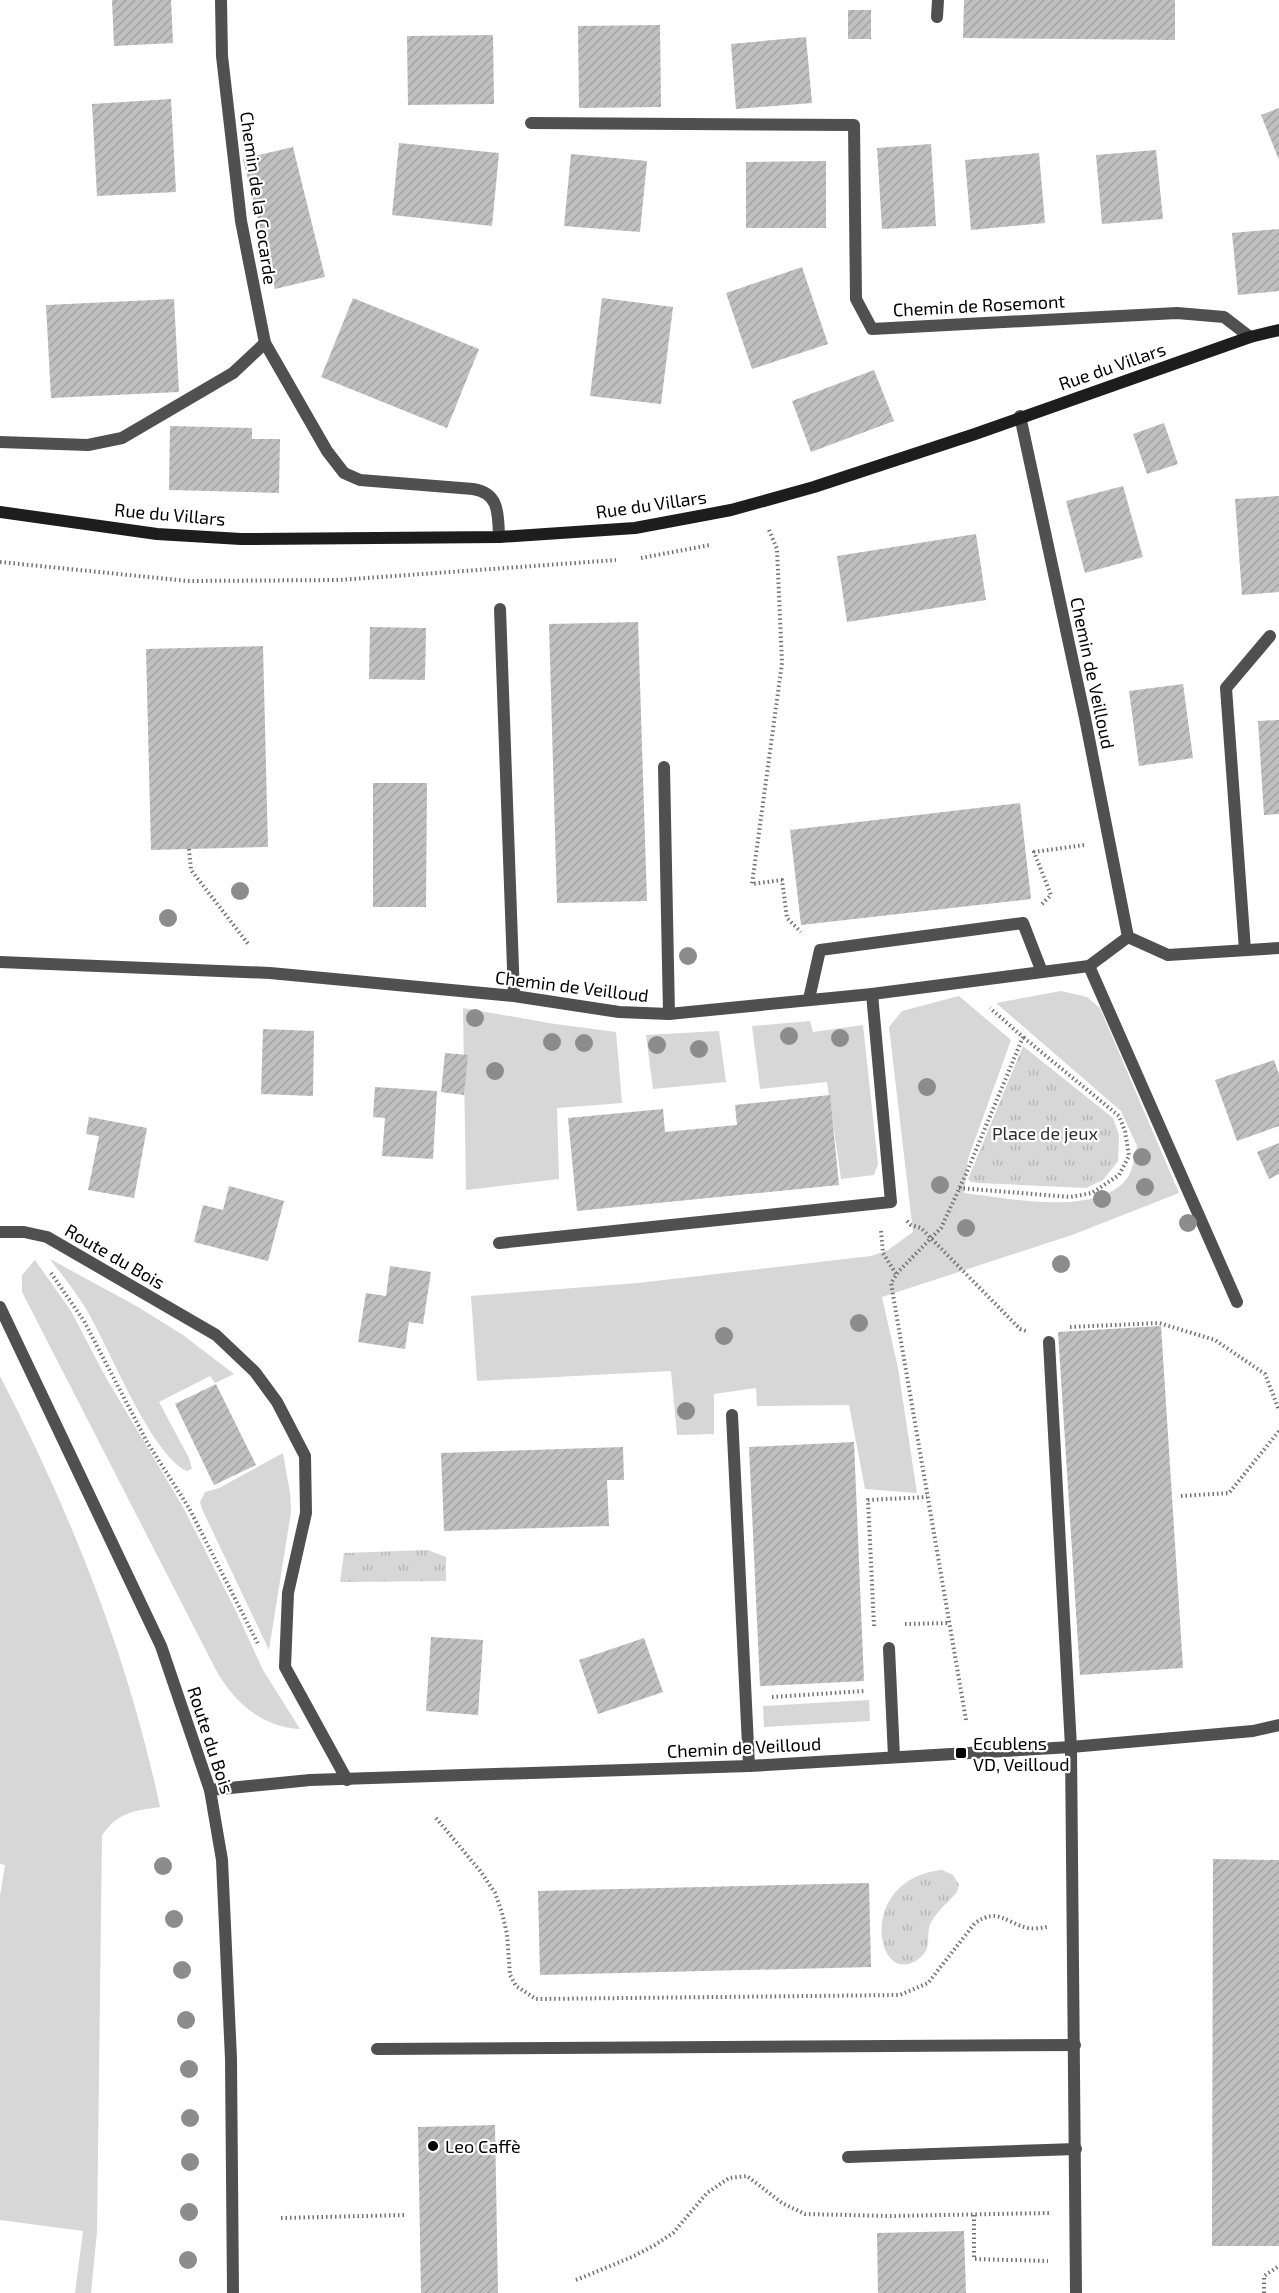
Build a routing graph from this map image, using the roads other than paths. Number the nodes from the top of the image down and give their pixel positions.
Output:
1 (221, 0) edge
2 (938, 0) edge
3 (938, 17) dead end
4 (531, 123) dead end
5 (1279, 330) edge
6 (1250, 337) junction
7 (265, 344) junction
8 (1020, 416) junction
9 (0, 441) edge
10 (0, 512) edge
11 (499, 537) junction
12 (500, 609) dead end
13 (1270, 636) dead end
14 (664, 767) dead end
15 (1128, 937) junction
16 (1279, 948) edge
17 (1245, 950) junction
18 (0, 962) edge
19 (1089, 966) junction
20 (1042, 972) junction
21 (872, 993) junction
22 (514, 996) junction
23 (809, 999) junction
24 (669, 1014) junction
25 (0, 1232) edge
26 (499, 1243) dead end
27 (1237, 1302) dead end
28 (0, 1307) edge
29 (1049, 1342) road end
30 (732, 1415) dead end
31 (889, 1648) road end
32 (1279, 1725) edge
33 (1071, 1747) junction
34 (894, 1757) junction
35 (749, 1766) junction
36 (347, 1780) junction
37 (210, 1790) junction
38 (1075, 2045) junction
39 (377, 2049) dead end
40 (1076, 2149) junction
41 (848, 2157) dead end
42 (233, 2293) edge
43 (1076, 2293) edge

1 - 7 street, Chemin de la Cocarde
2 - 3 street
4 - 6 street, Chemin de Rosemont
5 - 6 main road, Rue du Villars
6 - 8 main road, Rue du Villars
7 - 9 street
7 - 11 street, Chemin de la Cocarde
8 - 11 main road, Rue du Villars
8 - 15 street, Chemin de Veilloud
10 - 11 main road, Rue du Villars
12 - 22 street
13 - 17 street
14 - 24 street
15 - 17 street
15 - 19 street, Chemin de Veilloud
16 - 17 street
18 - 22 street, Chemin de Veilloud
19 - 20 street, Chemin de Veilloud
19 - 27 street
20 - 21 street, Chemin de Veilloud
20 - 23 street
21 - 23 street, Chemin de Veilloud
21 - 26 street
22 - 24 street, Chemin de Veilloud
23 - 24 street, Chemin de Veilloud
25 - 36 street, Route du Bois
28 - 37 street, Route du Bois
29 - 33 street
30 - 35 street
31 - 34 street
32 - 33 street, Chemin de Veilloud
33 - 34 street, Chemin de Veilloud
33 - 38 street
34 - 35 street, Chemin de Veilloud
35 - 36 street, Chemin de Veilloud
36 - 37 street, Chemin de Veilloud
37 - 42 street, Route du Bois
38 - 39 street
38 - 40 street
40 - 41 street
40 - 43 street

